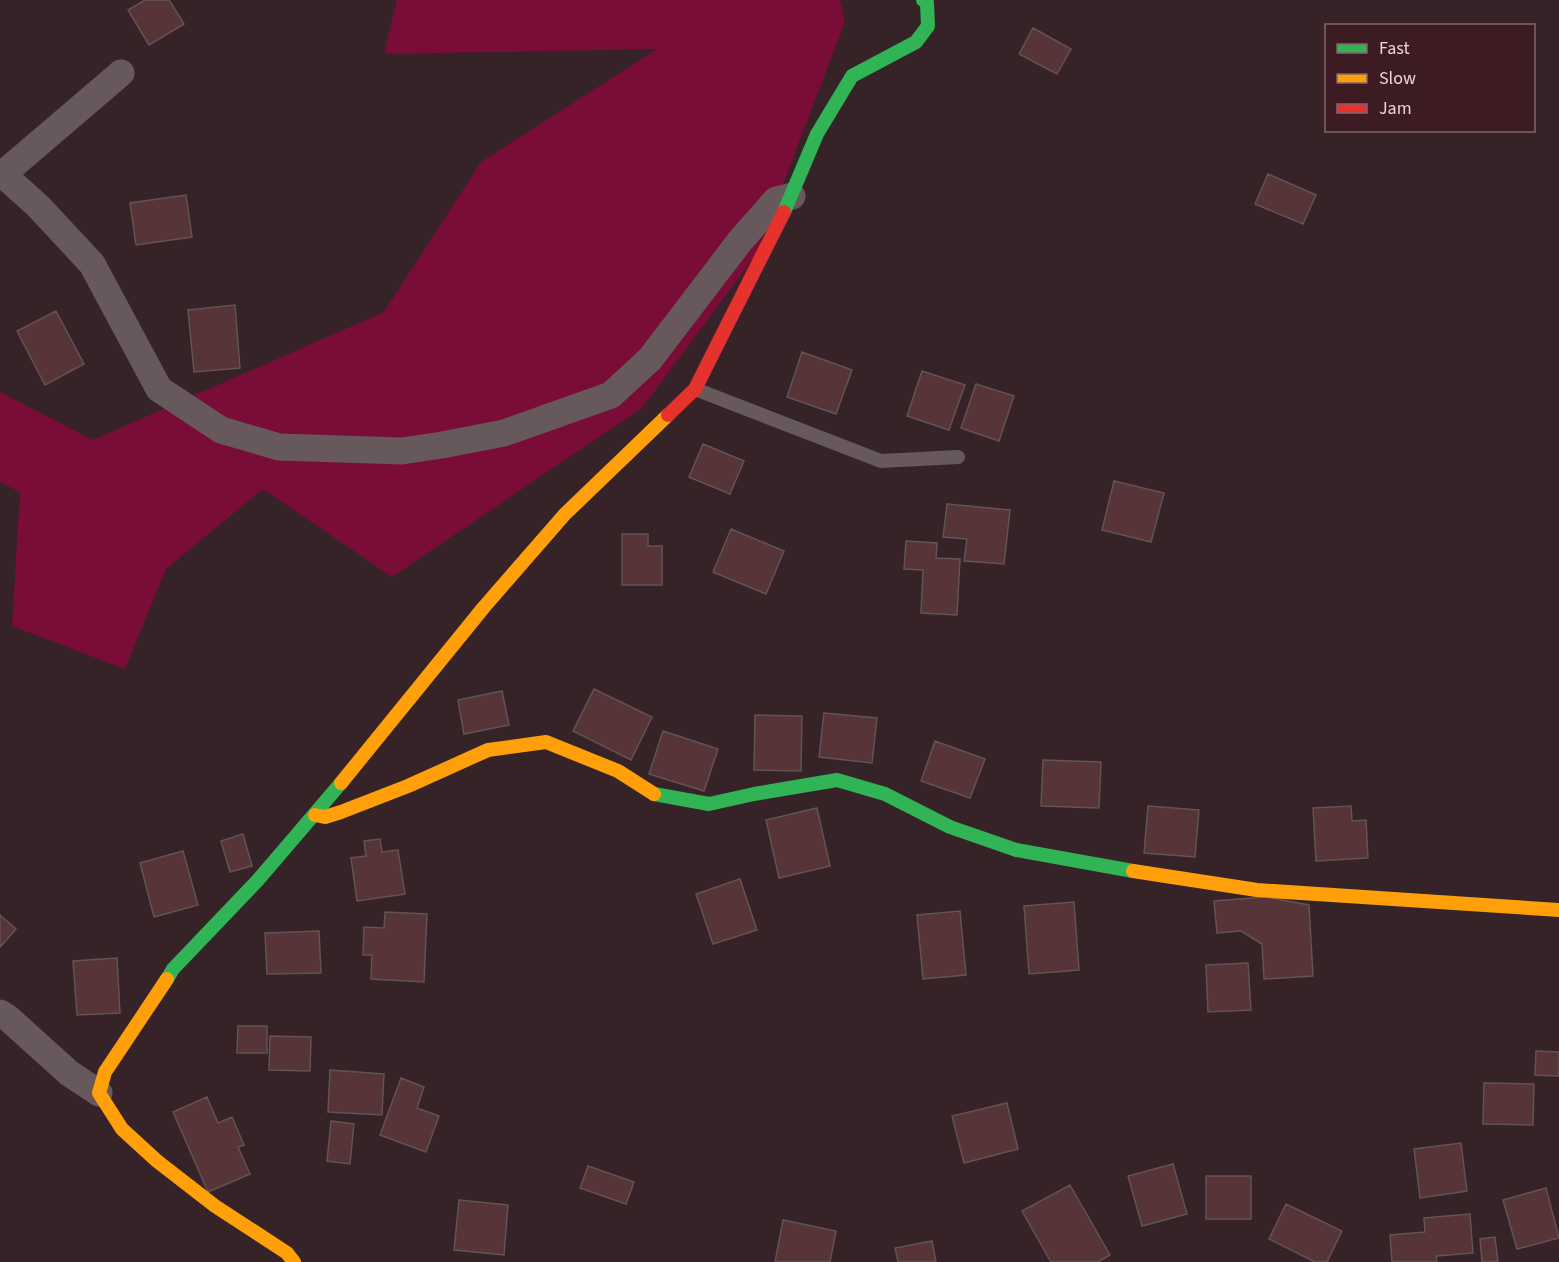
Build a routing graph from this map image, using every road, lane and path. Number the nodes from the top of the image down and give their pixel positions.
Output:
1 (923, 0) edge
2 (121, 74) dead end
3 (1, 173) edge
4 (792, 196) junction
5 (695, 388) junction
6 (958, 457) dead end
7 (315, 815) junction
8 (1559, 910) edge
9 (0, 1013) edge
10 (99, 1093) junction
11 (294, 1262) edge

1 - 4 street
2 - 3 street
3 - 4 street
4 - 5 street
5 - 6 lane
5 - 7 street
7 - 8 street
7 - 10 street
9 - 10 street
10 - 11 street

